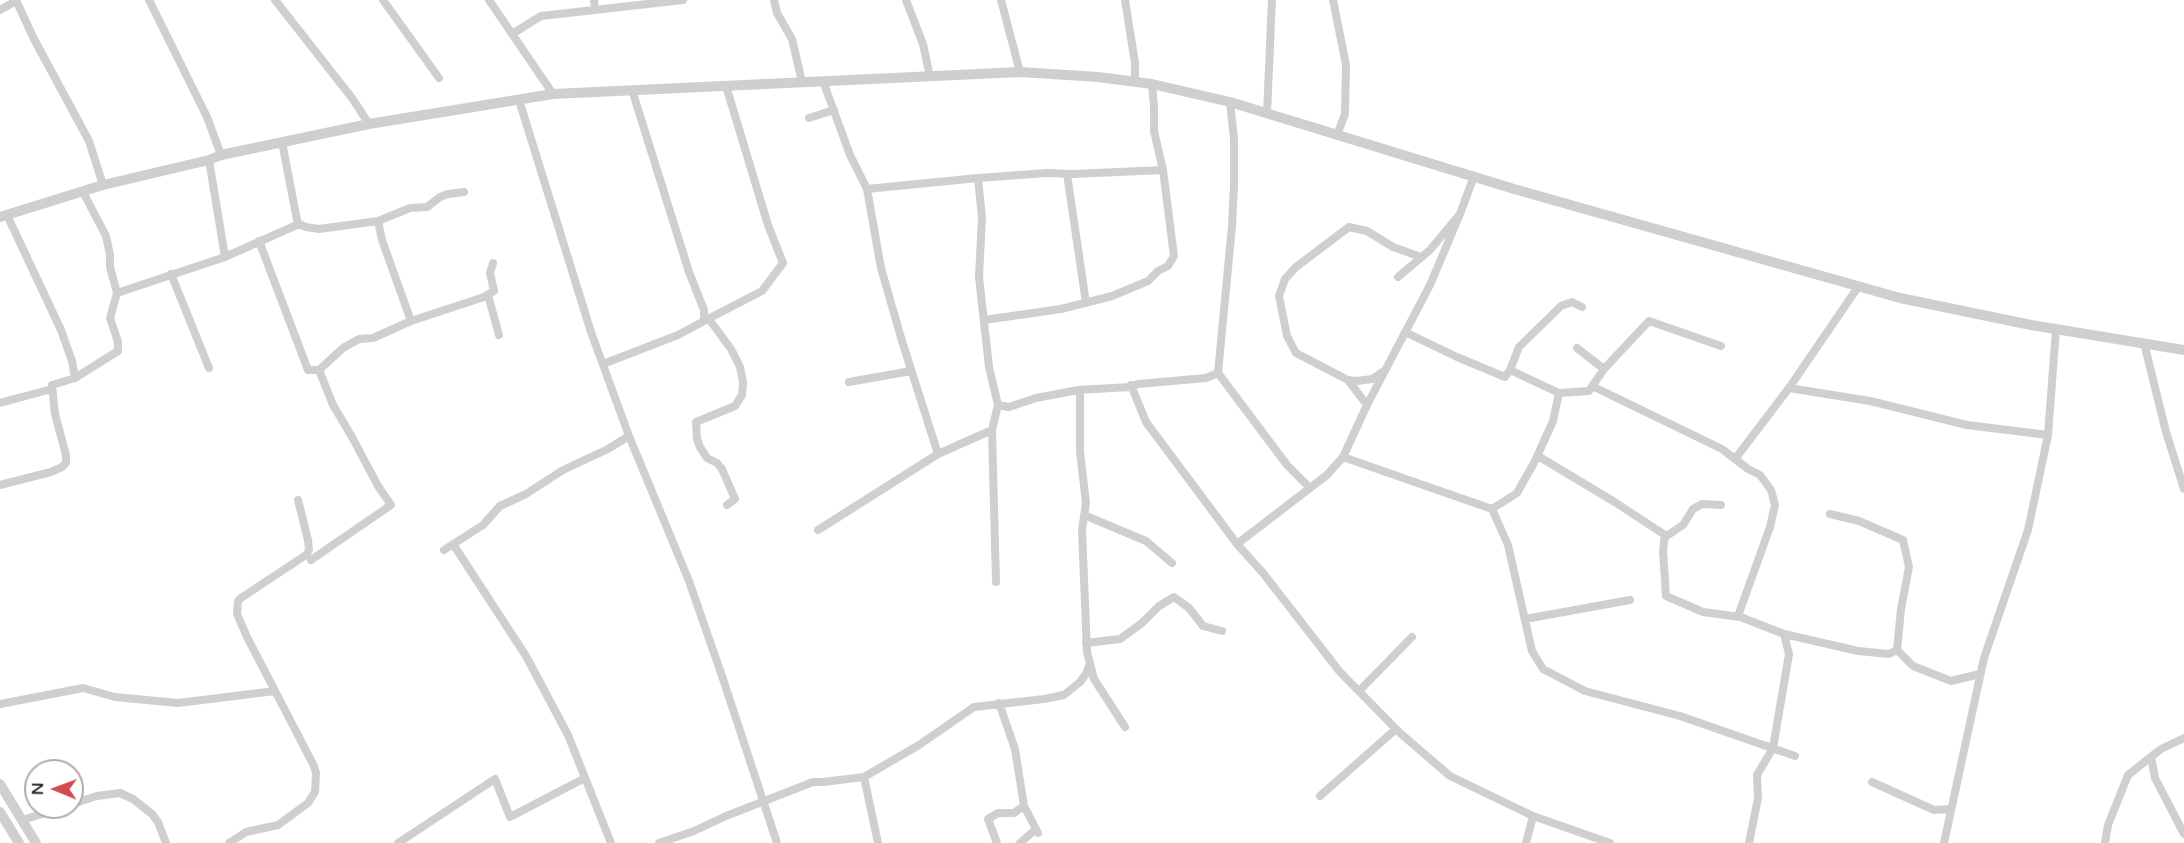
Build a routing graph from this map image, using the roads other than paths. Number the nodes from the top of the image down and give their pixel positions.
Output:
1 (149, 0) edge
2 (275, 0) edge
3 (383, 0) edge
4 (489, 0) edge
5 (683, 0) edge
6 (774, 0) edge
7 (906, 0) edge
8 (1001, 0) edge
9 (1125, 0) edge
10 (1272, 0) edge
11 (1333, 0) edge
12 (16, 1) edge
13 (595, 5) edge
14 (0, 10) edge
15 (512, 34) junction
16 (1020, 72) junction
17 (930, 77) junction
18 (439, 78) dead end
19 (823, 81) junction
20 (1135, 81) junction
21 (802, 82) junction
22 (1152, 84) junction
23 (726, 86) junction
24 (632, 90) junction
25 (553, 94) junction
26 (519, 100) junction
27 (1230, 102) junction
28 (834, 110) junction
29 (1267, 113) junction
30 (810, 118) dead end
31 (369, 124) junction
32 (1337, 135) junction
33 (282, 142) junction
34 (221, 155) junction
35 (208, 160) junction
36 (1163, 170) junction
37 (1066, 174) junction
38 (1474, 176) junction
39 (978, 178) junction
40 (103, 185) junction
41 (867, 189) junction
42 (83, 192) junction
43 (464, 192) dead end
44 (1460, 214) junction
45 (4, 216) edge
46 (378, 221) junction
47 (299, 224) junction
48 (259, 241) junction
49 (225, 256) junction
50 (1421, 257) junction
51 (493, 263) dead end
52 (171, 274) junction
53 (1398, 277) dead end
54 (1858, 287) junction
55 (117, 293) junction
56 (488, 295) junction
57 (1086, 303) junction
58 (1582, 307) dead end
59 (706, 320) junction
60 (984, 320) junction
61 (411, 321) junction
62 (2056, 329) junction
63 (1405, 332) junction
64 (500, 335) dead end
65 (2144, 343) junction
66 (1721, 346) dead end
67 (1577, 348) dead end
68 (2184, 350) edge
69 (603, 364) junction
70 (209, 368) dead end
71 (1604, 369) junction
72 (319, 370) junction
73 (1510, 370) junction
74 (911, 371) junction
75 (1384, 371) junction
76 (1218, 373) junction
77 (75, 378) junction
78 (1348, 380) junction
79 (849, 381) dead end
80 (1131, 386) junction
81 (1592, 386) junction
82 (1789, 388) junction
83 (52, 389) junction
84 (1080, 390) junction
85 (1559, 393) junction
86 (0, 403) edge
87 (998, 405) junction
88 (1366, 405) junction
89 (992, 430) junction
90 (2048, 435) junction
91 (629, 436) junction
92 (938, 454) junction
93 (1538, 456) junction
94 (1343, 457) junction
95 (1735, 459) junction
96 (0, 485) edge
97 (1310, 488) junction
98 (2184, 489) edge
99 (298, 500) dead end
100 (727, 505) dead end
101 (1721, 505) dead end
102 (1492, 509) junction
103 (1830, 514) dead end
104 (1084, 515) junction
105 (818, 530) dead end
106 (1665, 537) junction
107 (453, 544) junction
108 (1237, 544) junction
109 (444, 550) dead end
110 (312, 560) dead end
111 (1172, 563) dead end
112 (996, 582) dead end
113 (1630, 600) dead end
114 (1740, 616) junction
115 (1525, 619) junction
116 (1222, 631) dead end
117 (1784, 634) junction
118 (1412, 638) dead end
119 (1086, 642) junction
120 (1897, 650) junction
121 (1090, 663) junction
122 (1980, 674) junction
123 (275, 691) junction
124 (1359, 691) junction
125 (999, 703) junction
126 (0, 704) edge
127 (1125, 727) dead end
128 (1396, 729) junction
129 (2184, 738) edge
130 (1773, 748) junction
131 (1796, 756) dead end
132 (2151, 757) junction
133 (864, 777) junction
134 (585, 778) junction
135 (1872, 782) dead end
136 (0, 784) edge
137 (1320, 796) dead end
138 (84, 800) edge
139 (763, 801) junction
140 (1024, 806) junction
141 (1951, 809) junction
142 (0, 812) edge
143 (1533, 816) junction
144 (25, 819) edge
145 (22, 820) junction
146 (2184, 834) edge
147 (19, 843) edge
148 (36, 843) edge
149 (166, 843) edge
150 (229, 843) edge
151 (398, 843) edge
152 (611, 843) edge
153 (659, 843) edge
154 (777, 843) edge
155 (878, 843) edge
156 (997, 843) edge
157 (1020, 843) edge
158 (1526, 843) edge
159 (1610, 843) edge
160 (1749, 843) edge
161 (1944, 843) edge
162 (2104, 843) edge

1 - 34 street
2 - 31 street
3 - 18 street
4 - 15 street
5 - 13 street
6 - 21 street
7 - 17 street
8 - 16 street
9 - 20 street
10 - 29 street
11 - 32 street
12 - 14 street
12 - 40 street
13 - 15 street
15 - 25 street
16 - 17 street
16 - 20 street
17 - 19 street
19 - 21 street
19 - 28 street
20 - 22 street
21 - 23 street
22 - 27 street
22 - 36 street
23 - 24 street
23 - 59 street
24 - 25 street
24 - 59 street
25 - 26 street
26 - 31 street
26 - 69 street
27 - 29 street
27 - 76 street
28 - 30 street
28 - 41 street
29 - 32 street
31 - 33 street
32 - 38 street
33 - 34 street
33 - 47 street
34 - 35 street
35 - 40 street
35 - 49 street
36 - 37 street
36 - 57 street
37 - 39 street
37 - 57 street
38 - 44 street
38 - 54 street
39 - 41 street
39 - 60 street
40 - 42 street
41 - 74 street
42 - 45 street
42 - 55 street
43 - 46 street
44 - 50 street
44 - 63 street
45 - 77 street
46 - 47 street
46 - 61 street
47 - 48 street
48 - 49 street
48 - 72 street
49 - 52 street
50 - 53 street
50 - 78 street
51 - 56 street
52 - 55 street
52 - 70 street
54 - 62 street
54 - 82 street
55 - 77 street
56 - 61 street
56 - 64 street
57 - 60 street
58 - 73 street
59 - 69 street
59 - 100 street
60 - 87 street
61 - 72 street
62 - 65 street
62 - 90 street
63 - 73 street
63 - 75 street
65 - 68 street
65 - 98 street
66 - 71 street
67 - 71 street
69 - 91 street
71 - 81 street
72 - 110 street
73 - 85 street
74 - 79 street
74 - 92 street
75 - 78 street
75 - 88 street
76 - 80 street
76 - 97 street
77 - 83 street
78 - 88 street
80 - 84 street
80 - 108 street
81 - 85 street
81 - 95 street
82 - 90 street
82 - 95 street
83 - 86 street
83 - 96 street
84 - 87 street
84 - 104 street
85 - 93 street
87 - 89 street
88 - 94 street
89 - 92 street
89 - 112 street
90 - 122 street
91 - 107 street
91 - 139 street
92 - 105 street
93 - 102 street
93 - 106 street
94 - 97 street
94 - 102 street
95 - 114 street
97 - 108 street
99 - 123 street
101 - 106 street
102 - 115 street
103 - 120 street
104 - 111 street
104 - 119 street
106 - 114 street
107 - 109 street
107 - 134 street
108 - 124 street
113 - 115 street
114 - 117 street
115 - 130 street
116 - 119 street
117 - 120 street
117 - 130 street
118 - 124 street
119 - 121 street
120 - 122 street
121 - 125 street
121 - 127 street
122 - 141 street
123 - 126 street
123 - 150 street
124 - 128 street
125 - 133 street
125 - 140 street
128 - 137 street
128 - 143 street
129 - 132 street
130 - 131 street
130 - 160 street
132 - 146 street
132 - 162 street
133 - 139 street
133 - 155 street
134 - 151 street
134 - 152 street
135 - 141 street
136 - 145 street
138 - 149 street
139 - 153 street
139 - 154 street
140 - 156 street
140 - 157 street
141 - 161 street
142 - 147 street
143 - 158 street
143 - 159 street
144 - 145 street
145 - 148 street

